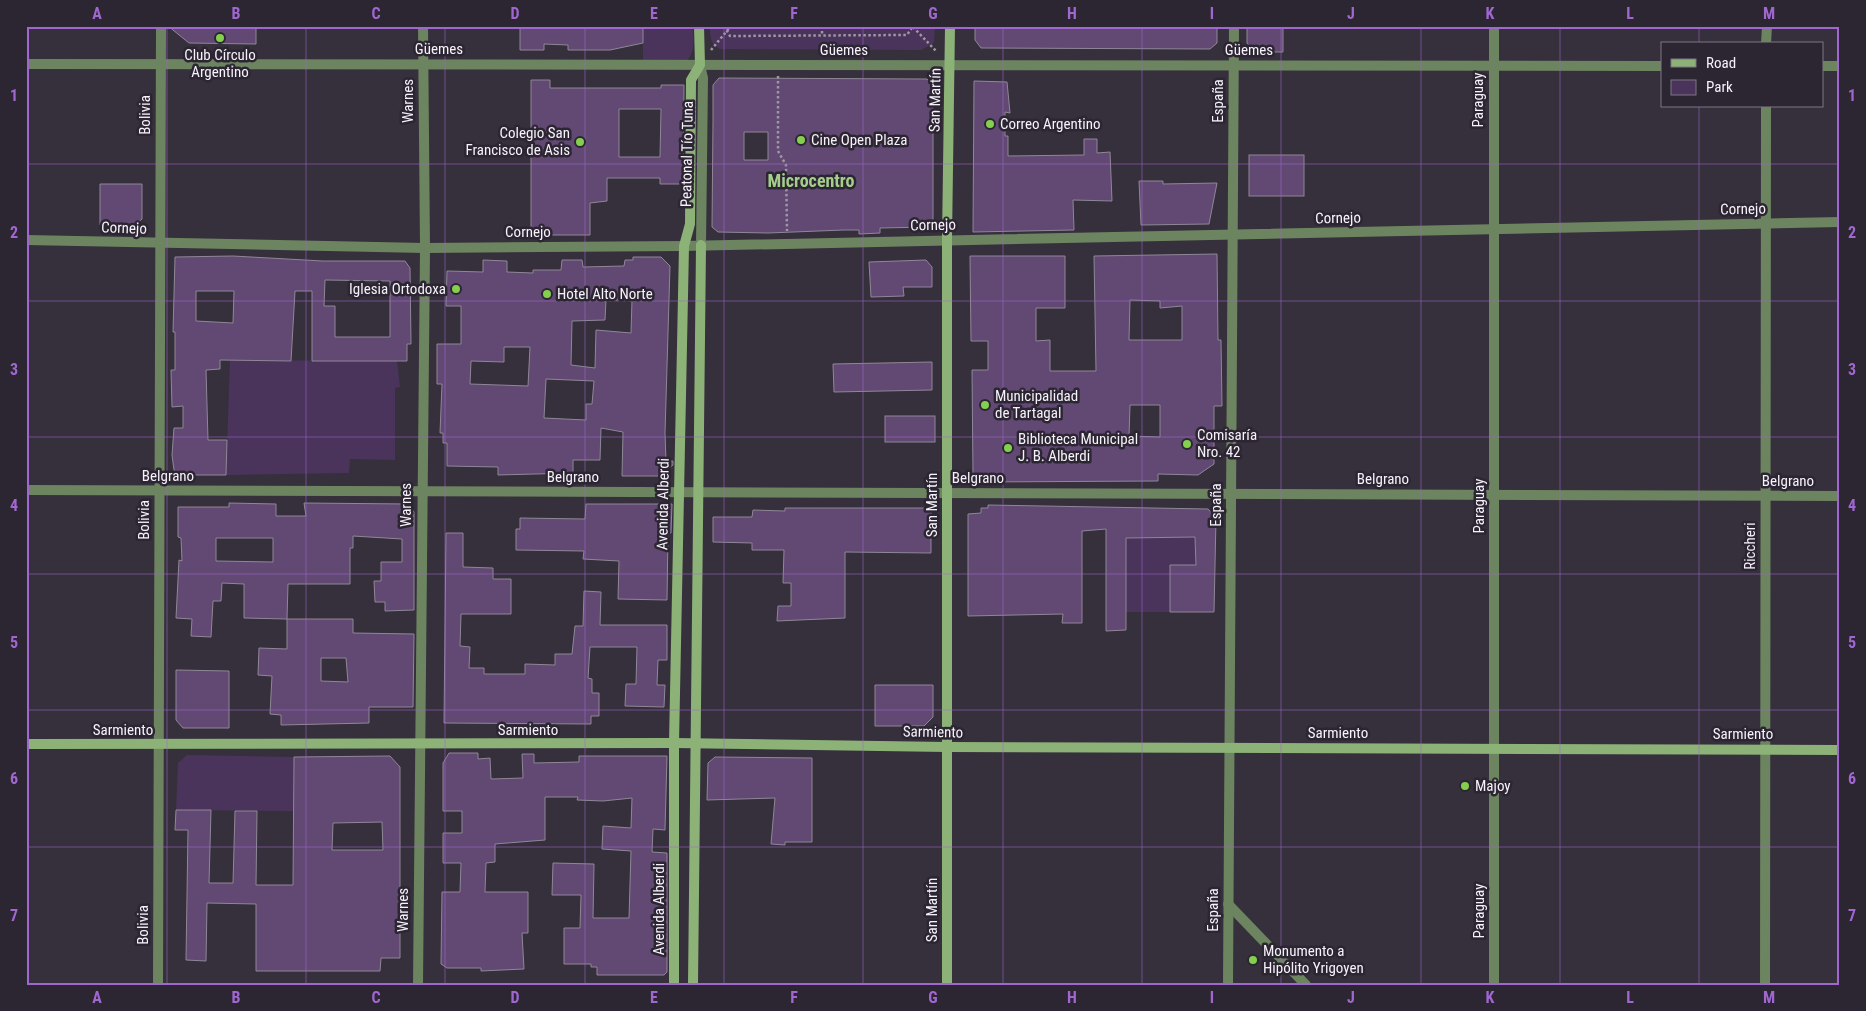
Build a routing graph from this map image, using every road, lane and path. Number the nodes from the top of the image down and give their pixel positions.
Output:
1 (161, 26) edge
2 (423, 26) edge
3 (699, 26) edge
4 (724, 26) edge
5 (731, 26) edge
6 (822, 26) edge
7 (950, 26) edge
8 (1234, 26) edge
9 (1494, 26) edge
10 (1767, 26) edge
11 (912, 27) edge
12 (727, 31) junction
13 (822, 36) junction
14 (1766, 42) edge
15 (26, 64) edge
16 (160, 64) junction
17 (423, 64) junction
18 (700, 65) junction
19 (778, 65) junction
20 (950, 65) junction
21 (1233, 65) junction
22 (1494, 66) junction
23 (1661, 66) edge
24 (1824, 66) edge
25 (1840, 66) edge
26 (1766, 108) edge
27 (1840, 222) edge
28 (1766, 224) junction
29 (1493, 229) junction
30 (1233, 236) junction
31 (26, 240) edge
32 (947, 240) junction
33 (787, 243) junction
34 (160, 244) junction
35 (701, 245) junction
36 (684, 246) junction
37 (425, 248) junction
38 (26, 490) edge
39 (159, 491) junction
40 (421, 492) junction
41 (678, 492) junction
42 (698, 492) junction
43 (948, 493) junction
44 (1231, 494) junction
45 (1494, 494) junction
46 (1765, 496) junction
47 (1840, 496) edge
48 (26, 744) edge
49 (674, 744) junction
50 (696, 744) junction
51 (159, 745) junction
52 (420, 746) junction
53 (947, 747) junction
54 (1229, 748) junction
55 (1494, 748) junction
56 (1765, 749) junction
57 (1840, 750) edge
58 (1228, 904) junction
59 (158, 985) edge
60 (418, 985) edge
61 (674, 985) edge
62 (693, 985) edge
63 (947, 985) edge
64 (1228, 985) edge
65 (1306, 985) edge
66 (1494, 985) edge
67 (1765, 985) edge

1 - 16 street, Bolivia
2 - 17 street, Warnes
3 - 18 street, Avenida Alberdi
4 - 12 path
5 - 12 path
6 - 13 path
7 - 20 street, San Martín
8 - 21 street, España
9 - 22 street, Paraguay
10 - 14 street
11 - 13 path
11 - 20 path
12 - 13 path
12 - 18 path
15 - 16 street, Güemes
16 - 17 street, Güemes
16 - 34 street, Bolivia
17 - 18 street, Güemes
17 - 37 street, Warnes
18 - 19 street, Güemes
18 - 35 street, Peatonal Tío Tuna
18 - 36 street, Avenida Alberdi
19 - 20 street, Güemes
19 - 33 path
20 - 21 street, Güemes
20 - 32 street, San Martín
21 - 22 street, Güemes
21 - 30 street, España
22 - 23 street, Güemes
22 - 29 street, Paraguay
24 - 25 street
26 - 28 street, Riccheri
27 - 28 street, Cornejo
28 - 29 street, Cornejo
28 - 46 street, Riccheri
29 - 30 street, Cornejo
29 - 45 street, Paraguay
30 - 32 street, Cornejo
30 - 44 street, España
31 - 34 street, Cornejo
32 - 33 street, Cornejo
32 - 43 street, San Martín
33 - 35 street, Cornejo
34 - 37 street, Cornejo
34 - 39 street, Bolivia
35 - 36 street, Cornejo
35 - 42 street
36 - 37 street, Cornejo
36 - 41 street, Avenida Alberdi
37 - 40 street, Warnes
38 - 39 street, Belgrano
39 - 40 street, Belgrano
39 - 51 street, Bolivia
40 - 41 street, Belgrano
40 - 52 street, Warnes
41 - 42 street, Belgrano
41 - 49 street, Avenida Alberdi
42 - 43 street, Belgrano
42 - 50 street
43 - 44 street, Belgrano
43 - 53 street, San Martín
44 - 45 street, Belgrano
44 - 54 street, España
45 - 46 street, Belgrano
45 - 55 street, Paraguay
46 - 47 street, Belgrano
46 - 56 street, Riccheri
48 - 51 street, Sarmiento
49 - 50 street, Sarmiento
49 - 52 street, Sarmiento
49 - 61 street, Avenida Alberdi
50 - 53 street, Sarmiento
50 - 62 street
51 - 52 street, Sarmiento
51 - 59 street, Bolivia
52 - 60 street, Warnes
53 - 54 street, Sarmiento
53 - 63 street, San Martín
54 - 55 street, Sarmiento
54 - 58 street, España
55 - 56 street, Sarmiento
55 - 66 street, Paraguay
56 - 57 street, Sarmiento
56 - 67 street, Riccheri
58 - 64 street, España
58 - 65 street

